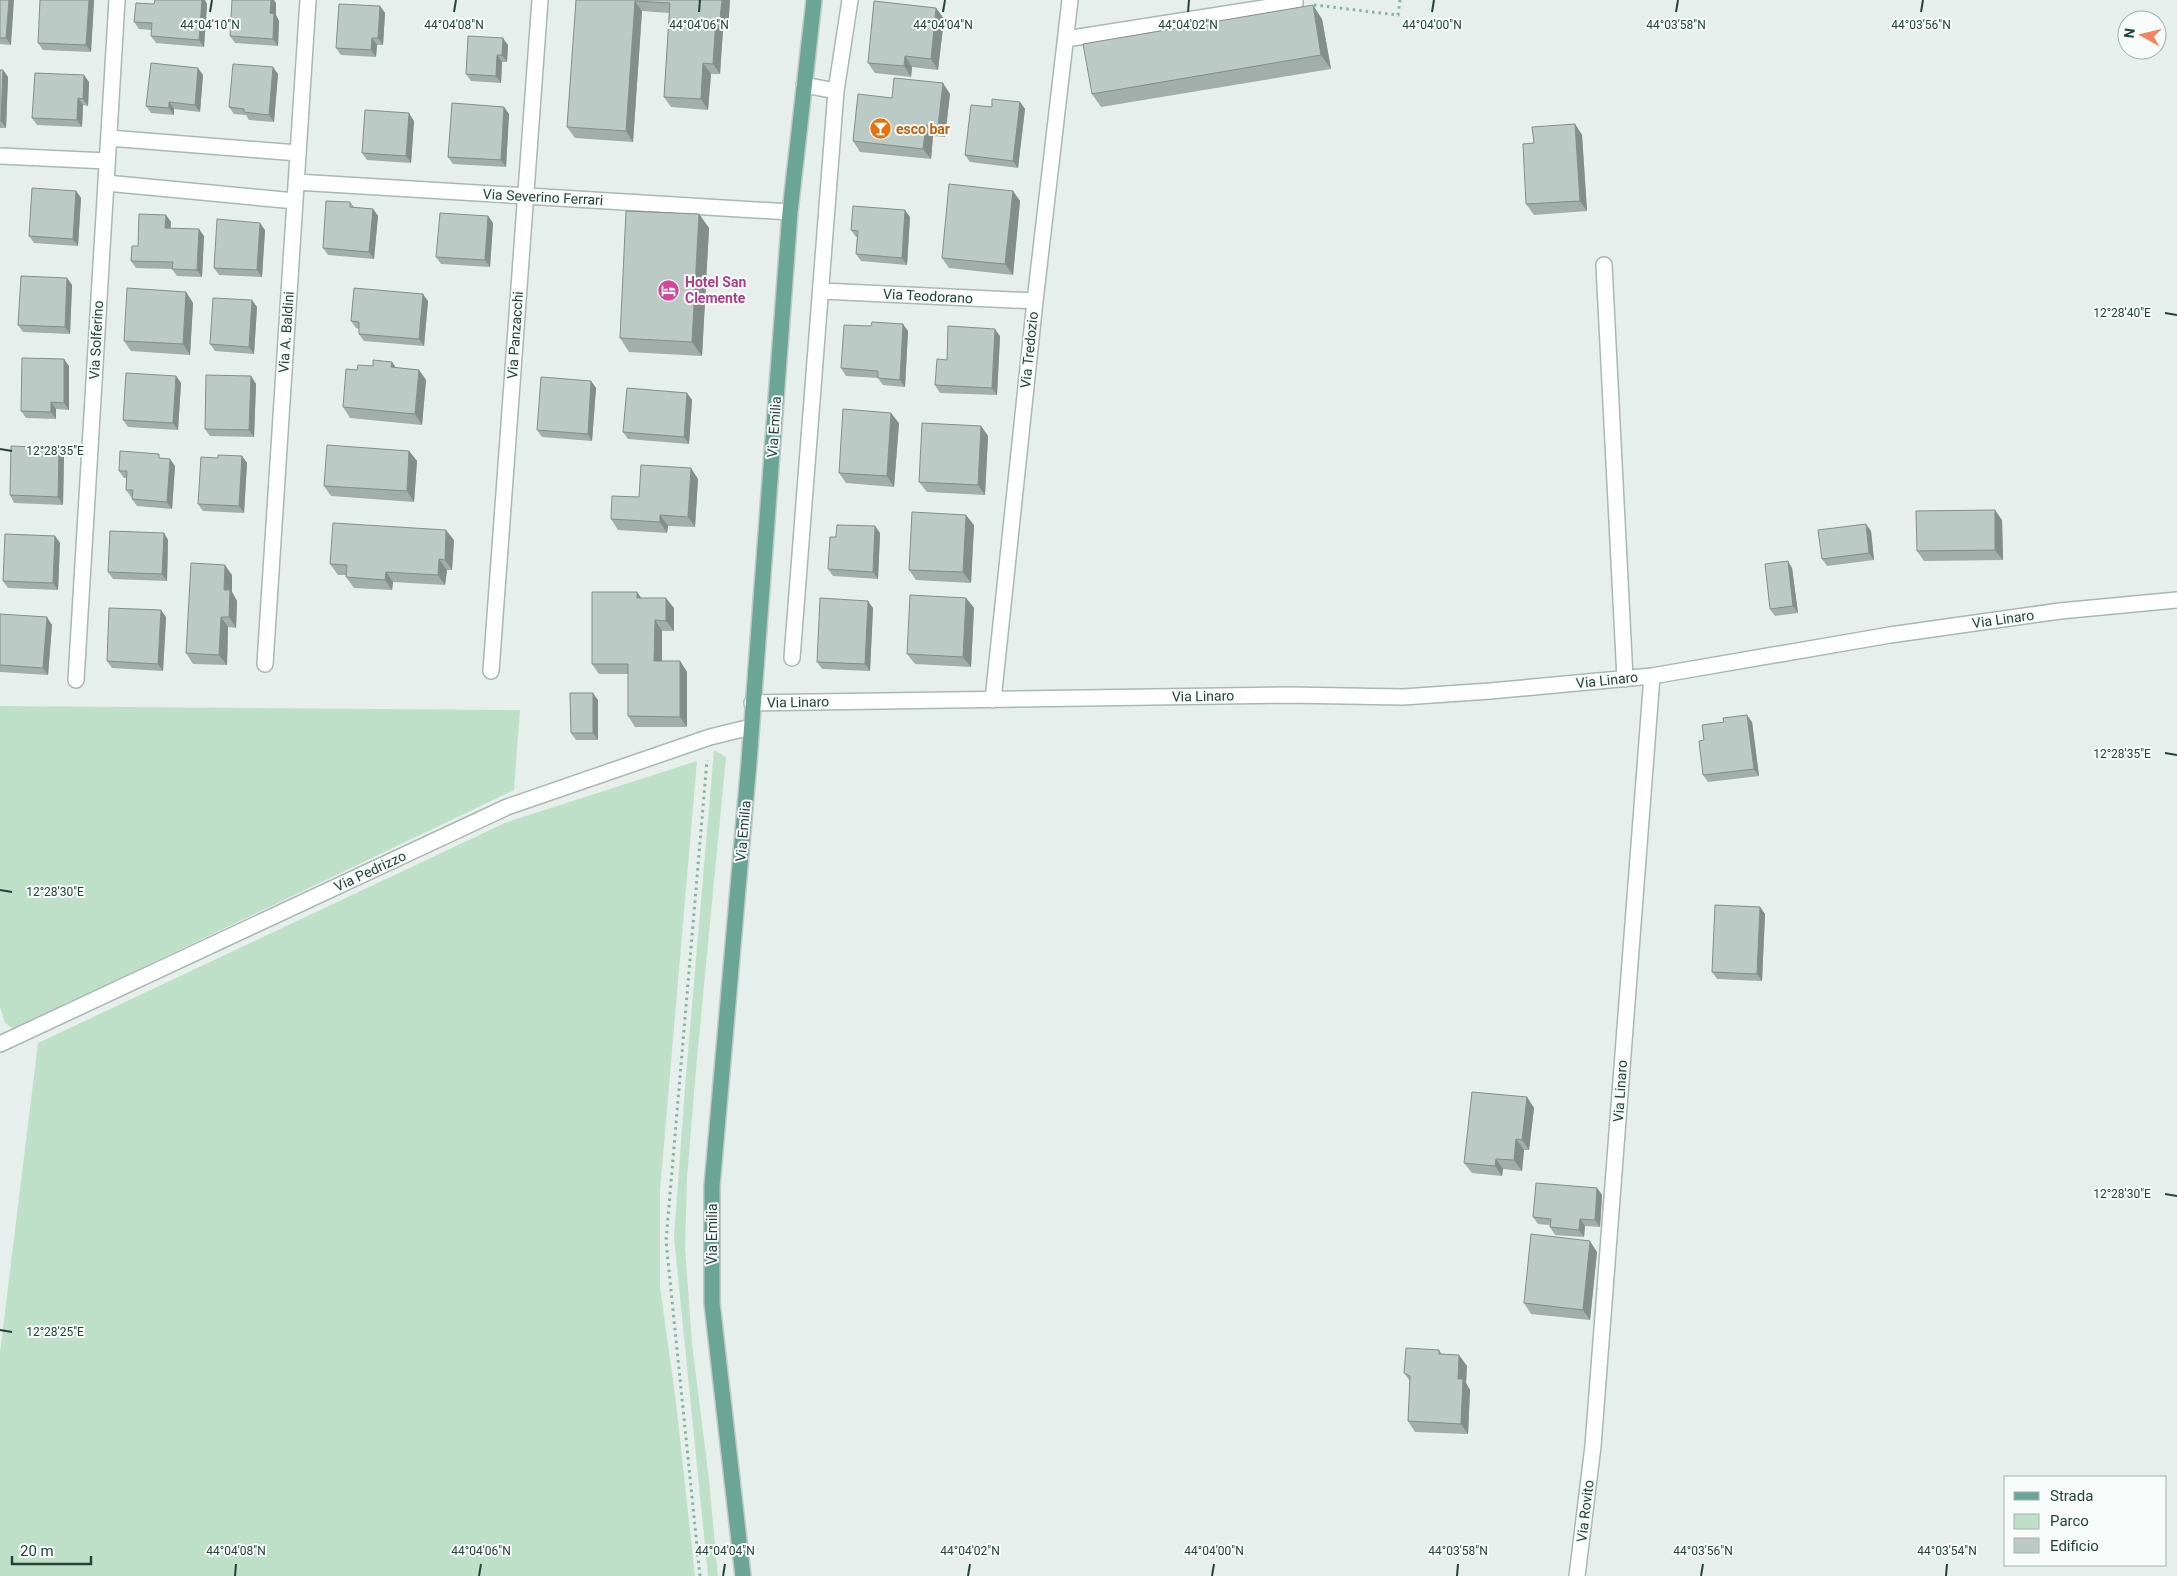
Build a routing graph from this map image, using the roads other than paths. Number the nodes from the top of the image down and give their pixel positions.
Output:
1 (117, 0) edge
2 (308, 0) edge
3 (540, 0) edge
4 (814, 0) edge
5 (850, 0) edge
6 (1070, 0) edge
7 (1295, 2) edge
8 (1066, 39) junction
9 (804, 85) junction
10 (836, 91) junction
11 (109, 138) junction
12 (298, 154) junction
13 (0, 156) edge
14 (107, 161) junction
15 (296, 182) junction
16 (106, 183) junction
17 (525, 196) junction
18 (295, 201) junction
19 (790, 212) junction
20 (1604, 265) dead end
21 (822, 291) junction
22 (1034, 301) junction
23 (2177, 600) edge
24 (792, 658) dead end
25 (265, 664) dead end
26 (491, 671) dead end
27 (1652, 676) junction
28 (1625, 679) junction
29 (76, 680) dead end
30 (993, 700) junction
31 (752, 703) junction
32 (751, 727) junction
33 (0, 1044) edge
34 (1592, 1446) joint
35 (743, 1576) edge
36 (1577, 1576) edge

1 - 11 street, Via Solferino
2 - 12 street, Via A. Baldini
3 - 17 street, Via Panzacchi
4 - 9 main road, Via Emilia
5 - 10 street
6 - 8 street, Via Tredozio
7 - 8 street
8 - 22 street, Via Tredozio
9 - 10 street
9 - 19 main road, Via Emilia
10 - 21 street
11 - 12 street
11 - 14 street, Via Solferino
12 - 15 street, Via A. Baldini
13 - 14 street
14 - 16 street, Via Solferino
15 - 17 street, Via Severino Ferrari
15 - 18 street, Via A. Baldini
16 - 18 street
16 - 29 street, Via Solferino
17 - 19 street, Via Severino Ferrari
17 - 26 street, Via Panzacchi
18 - 25 street, Via A. Baldini
19 - 31 main road, Via Emilia
20 - 28 street
21 - 22 street, Via Teodorano
21 - 24 street
22 - 30 street, Via Tredozio
23 - 27 street, Via Linaro
27 - 28 street, Via Linaro
27 - 34 street, Via Linaro
28 - 30 street, Via Linaro
30 - 31 street, Via Linaro
31 - 32 main road, Via Emilia
32 - 33 street, Via Pedrizzo
32 - 35 main road, Via Emilia
34 - 36 street, Via Rovito

